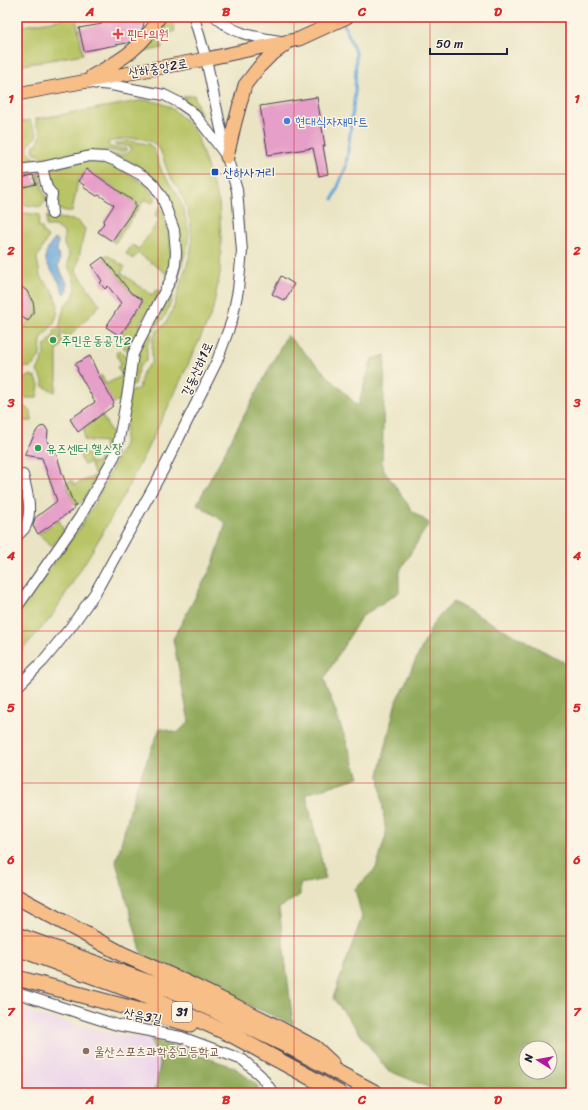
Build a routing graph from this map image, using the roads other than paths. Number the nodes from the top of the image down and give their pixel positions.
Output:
1 (159, 17) edge
2 (194, 17) edge
3 (216, 17) edge
4 (347, 17) edge
5 (294, 40) junction
6 (206, 59) junction
7 (81, 82) junction
8 (17, 94) edge
9 (227, 157) junction
10 (42, 166) junction
11 (17, 170) edge
12 (52, 214) dead end
13 (23, 475) dead end
14 (17, 536) edge
15 (17, 607) edge
16 (17, 687) edge
17 (17, 897) edge
18 (17, 935) edge
19 (17, 948) edge
20 (17, 978) edge
21 (17, 993) edge
22 (232, 1035) junction
23 (346, 1077) junction
24 (273, 1093) edge
25 (340, 1093) edge
26 (376, 1093) edge

1 - 7 main road
2 - 6 street, 강동산하1로
3 - 5 street
4 - 5 main road
5 - 6 main road, 산하중앙2로
5 - 9 main road
6 - 7 main road, 산하중앙2로
6 - 9 street, 강동산하1로
7 - 8 main road, 산하중앙2로
7 - 9 street
9 - 16 street, 강동산하1로
10 - 11 street
10 - 12 street
10 - 15 street
13 - 14 street
17 - 23 highway
18 - 23 highway
19 - 22 highway, 31
20 - 22 highway
21 - 24 street, 산음3길
22 - 25 highway, 31
23 - 26 highway

